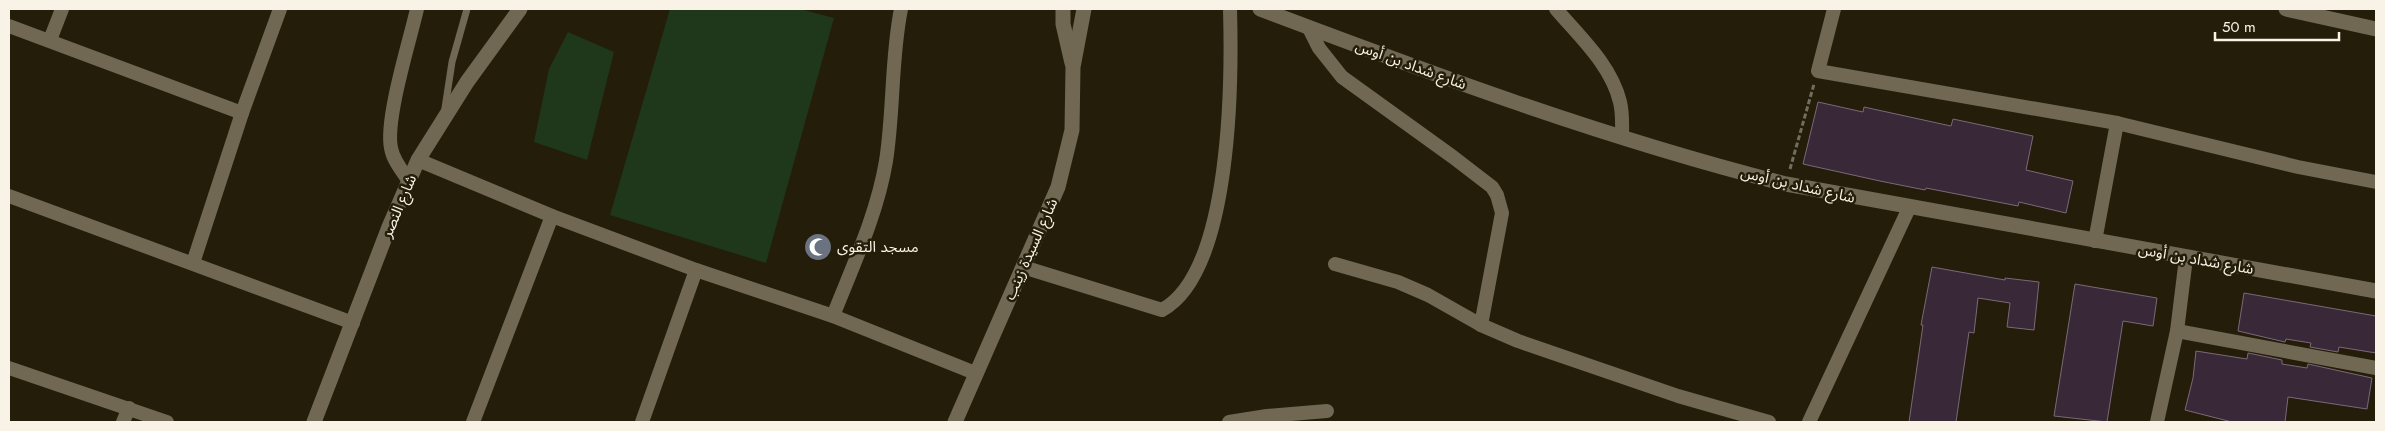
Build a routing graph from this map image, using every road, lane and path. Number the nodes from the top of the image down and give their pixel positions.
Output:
1 (62, 9) edge
2 (280, 9) edge
3 (417, 9) edge
4 (467, 9) edge
5 (520, 9) edge
6 (901, 9) edge
7 (1056, 9) edge
8 (1230, 9) edge
9 (1260, 9) edge
10 (1556, 9) edge
11 (1834, 9) edge
12 (2286, 9) edge
13 (1086, 10) edge
14 (1063, 16) edge
15 (9, 26) edge
16 (1309, 28) junction
17 (2376, 29) edge
18 (50, 40) junction
19 (1073, 67) junction
20 (1818, 71) junction
21 (242, 113) junction
22 (443, 119) junction
23 (2118, 122) junction
24 (1622, 138) junction
25 (418, 160) junction
26 (409, 181) junction
27 (2376, 182) edge
28 (1786, 184) junction
29 (9, 196) edge
30 (1908, 208) junction
31 (552, 216) junction
32 (2095, 241) junction
33 (2186, 258) junction
34 (194, 263) junction
35 (1335, 264) dead end
36 (1023, 267) junction
37 (696, 270) junction
38 (2355, 286) junction
39 (2376, 287) edge
40 (2376, 291) edge
41 (833, 316) junction
42 (353, 323) junction
43 (1481, 325) junction
44 (2177, 332) junction
45 (9, 368) edge
46 (2376, 368) edge
47 (974, 373) junction
48 (129, 408) junction
49 (1327, 411) dead end
50 (646, 421) edge
51 (124, 422) edge
52 (167, 422) edge
53 (314, 422) edge
54 (473, 422) edge
55 (955, 422) edge
56 (1229, 422) edge
57 (1769, 422) edge
58 (1809, 422) edge
59 (2157, 422) edge

1 - 18 street
2 - 21 street
3 - 26 street
4 - 22 lane
5 - 22 street, شارع النصر
6 - 41 street
7 - 14 street, شارع السيدة زينب
8 - 36 street
9 - 16 street, شارع شداد بن أوس
10 - 24 street
11 - 20 street
12 - 17 street
13 - 19 street, شارع السيدة زينب
14 - 19 street, شارع السيدة زينب
15 - 18 street
16 - 24 street, شارع شداد بن أوس
16 - 43 street
18 - 21 street
19 - 36 street, شارع السيدة زينب
20 - 23 street
20 - 28 path
21 - 34 street
22 - 25 street, شارع النصر
23 - 27 street
23 - 32 street
24 - 28 street, شارع شداد بن أوس
25 - 26 street, شارع النصر
25 - 31 street
26 - 42 street, شارع النصر
28 - 30 street, شارع شداد بن أوس
29 - 34 street
30 - 32 street, شارع شداد بن أوس
30 - 58 street
31 - 37 street
31 - 54 street
32 - 33 street, شارع شداد بن أوس
33 - 38 street, شارع شداد بن أوس
33 - 44 street
34 - 42 street
35 - 43 street
36 - 47 street, شارع السيدة زينب
37 - 41 street
37 - 50 street
38 - 39 street, شارع شداد بن أوس
38 - 40 street, شارع شداد بن أوس
41 - 47 street
42 - 53 street, شارع النصر
43 - 57 street
44 - 46 street
44 - 59 street
45 - 48 street
47 - 55 street, شارع السيدة زينب
48 - 51 street
48 - 52 street
49 - 56 street

